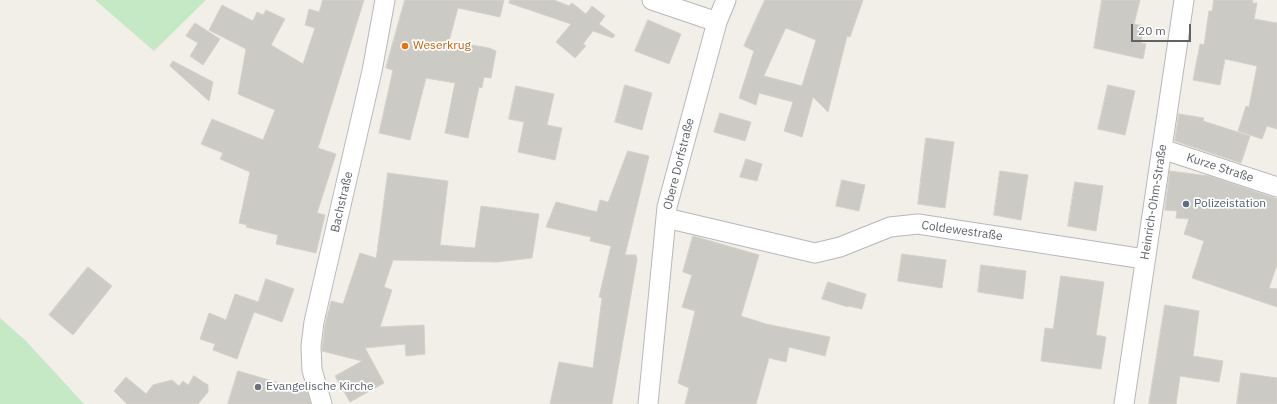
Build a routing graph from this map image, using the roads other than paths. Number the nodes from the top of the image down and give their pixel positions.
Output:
1 (385, 0) edge
2 (652, 0) edge
3 (726, 0) edge
4 (1184, 0) edge
5 (717, 22) junction
6 (1162, 149) junction
7 (1277, 187) edge
8 (666, 218) junction
9 (1144, 259) junction
10 (322, 404) edge
11 (648, 404) edge
12 (1124, 404) edge

1 - 10 street, Bachstraße
2 - 5 street
3 - 5 street, Obere Dorfstraße
4 - 6 street, Heinrich-Ohm-Straße
5 - 8 street, Obere Dorfstraße
6 - 7 street, Kurze Straße
6 - 9 street, Heinrich-Ohm-Straße
8 - 9 street, Coldewestraße
8 - 11 street, Obere Dorfstraße
9 - 12 street, Heinrich-Ohm-Straße

